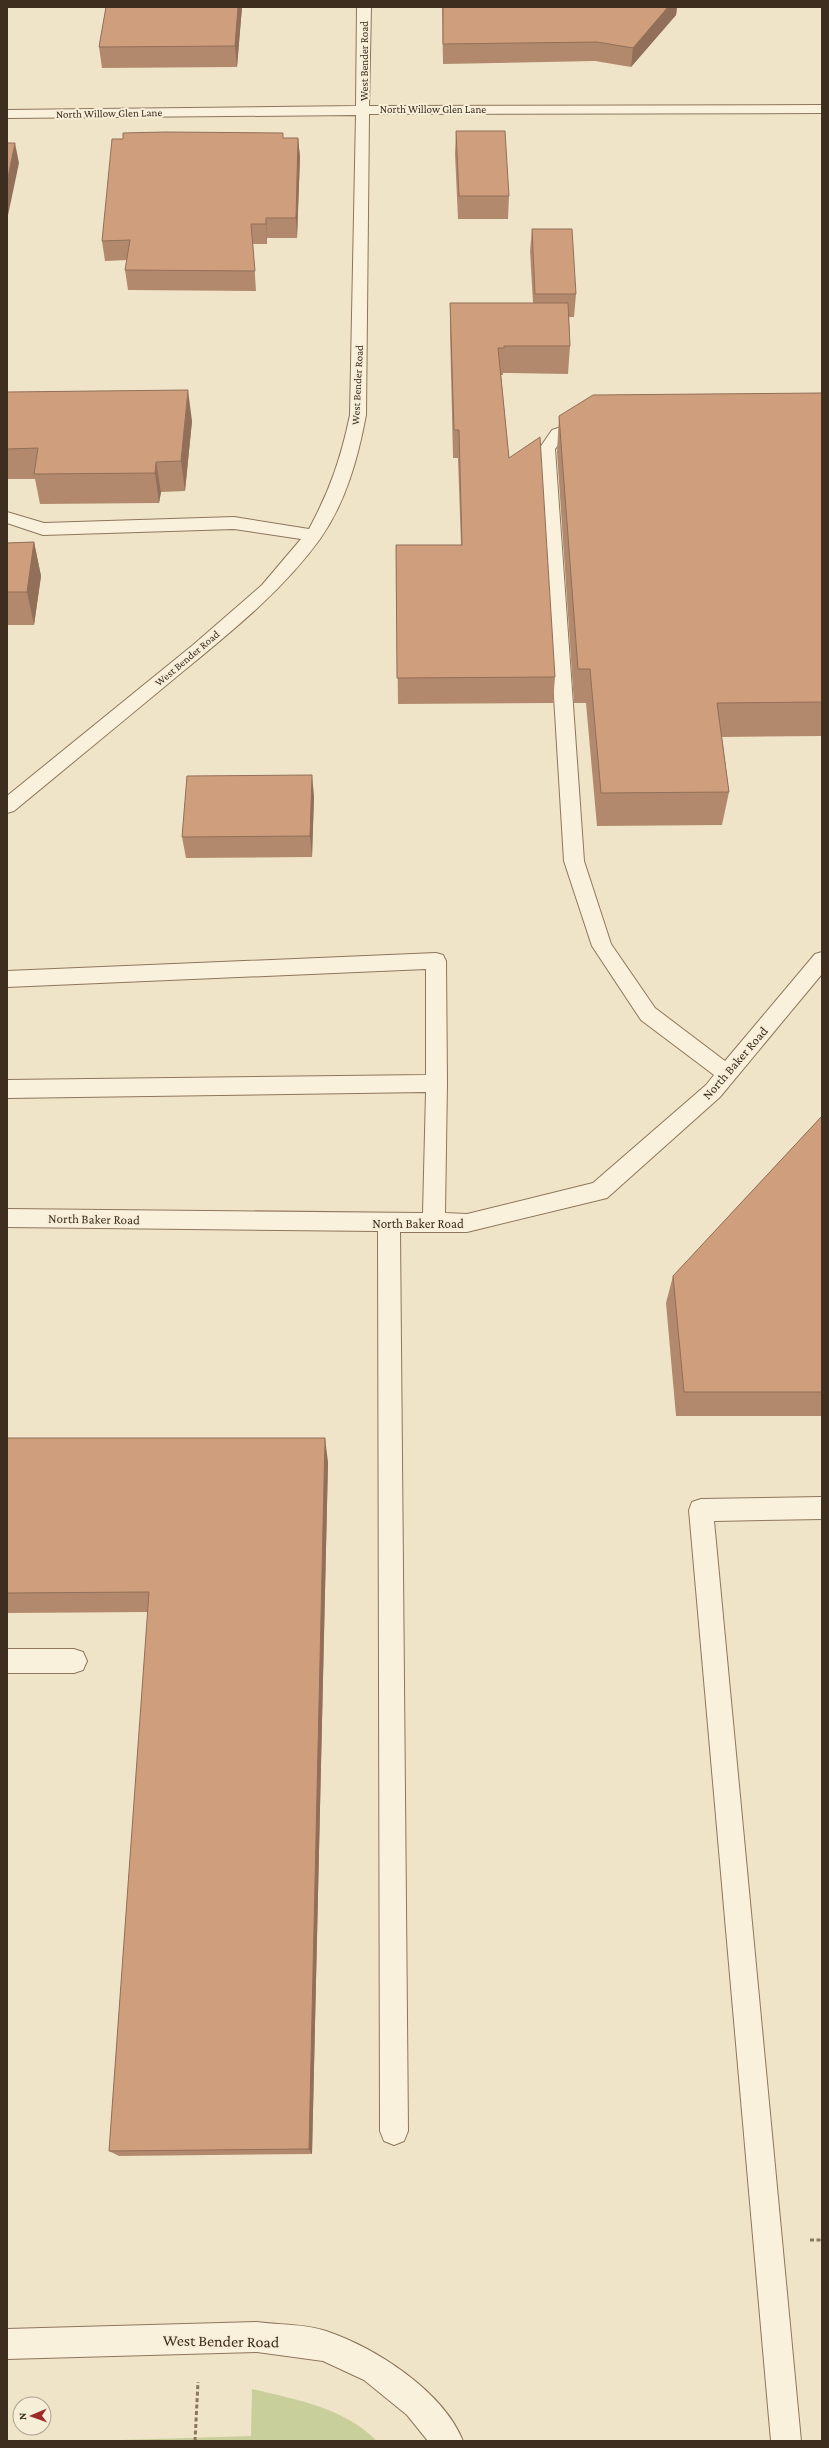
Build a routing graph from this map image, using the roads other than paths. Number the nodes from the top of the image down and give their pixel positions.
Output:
1 (364, 7) edge
2 (818, 107) edge
3 (364, 110) junction
4 (7, 114) edge
5 (604, 422) edge
6 (7, 517) edge
7 (314, 534) junction
8 (7, 806) edge
9 (822, 960) edge
10 (7, 979) edge
11 (727, 1074) junction
12 (437, 1083) junction
13 (7, 1089) edge
14 (7, 1218) edge
15 (389, 1223) junction
16 (434, 1223) junction
17 (822, 1508) edge
18 (7, 1661) edge
19 (74, 1661) dead end
20 (394, 2131) dead end
21 (7, 2344) edge
22 (448, 2441) edge
23 (786, 2441) edge

1 - 3 street, West Bender Road
2 - 3 street, North Willow Glen Lane
3 - 4 street, North Willow Glen Lane
3 - 7 street, West Bender Road
5 - 11 street
6 - 7 street
7 - 8 street, West Bender Road
9 - 11 street, North Baker Road
10 - 12 street
11 - 16 street, North Baker Road
12 - 13 street
12 - 16 street
14 - 15 street, North Baker Road
15 - 16 street, North Baker Road
15 - 20 street
17 - 23 street
18 - 19 street
21 - 22 street, West Bender Road

